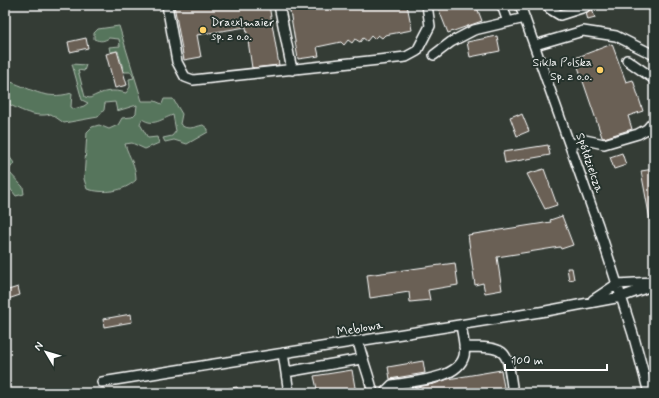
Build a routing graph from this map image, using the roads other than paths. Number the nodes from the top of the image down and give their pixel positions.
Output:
1 (167, 5) edge
2 (279, 5) edge
3 (427, 5) edge
4 (502, 5) edge
5 (520, 5) edge
6 (548, 5) edge
7 (587, 5) edge
8 (525, 18) junction
9 (508, 22) junction
10 (535, 45) junction
11 (434, 55) dead end
12 (654, 55) edge
13 (626, 60) dead end
14 (292, 70) junction
15 (654, 79) edge
16 (654, 121) edge
17 (570, 145) junction
18 (617, 284) junction
19 (654, 284) edge
20 (621, 297) junction
21 (592, 301) junction
22 (461, 324) junction
23 (358, 341) junction
24 (464, 347) junction
25 (283, 353) junction
26 (361, 359) junction
27 (286, 372) junction
28 (102, 382) dead end
29 (289, 393) edge
30 (373, 393) edge
31 (386, 393) edge
32 (513, 393) edge
33 (649, 393) edge

1 - 14 street
2 - 14 street
3 - 14 street
4 - 9 street
5 - 8 street, Spółdzielcza
6 - 7 street
8 - 9 street
8 - 10 street, Spółdzielcza
9 - 11 street
10 - 12 street
10 - 17 street, Spółdzielcza
13 - 15 street
16 - 17 street
17 - 18 street, Spółdzielcza
18 - 19 street
18 - 20 street, Spółdzielcza
18 - 21 street
19 - 20 street
20 - 21 street, Meblowa
20 - 33 street, Spółdzielcza
21 - 22 street, Meblowa
22 - 23 street, Meblowa
22 - 24 street
23 - 25 street, Meblowa
23 - 26 street
24 - 31 street
24 - 32 street
25 - 27 street
25 - 28 street, Meblowa
26 - 27 street
26 - 30 street
27 - 29 street

